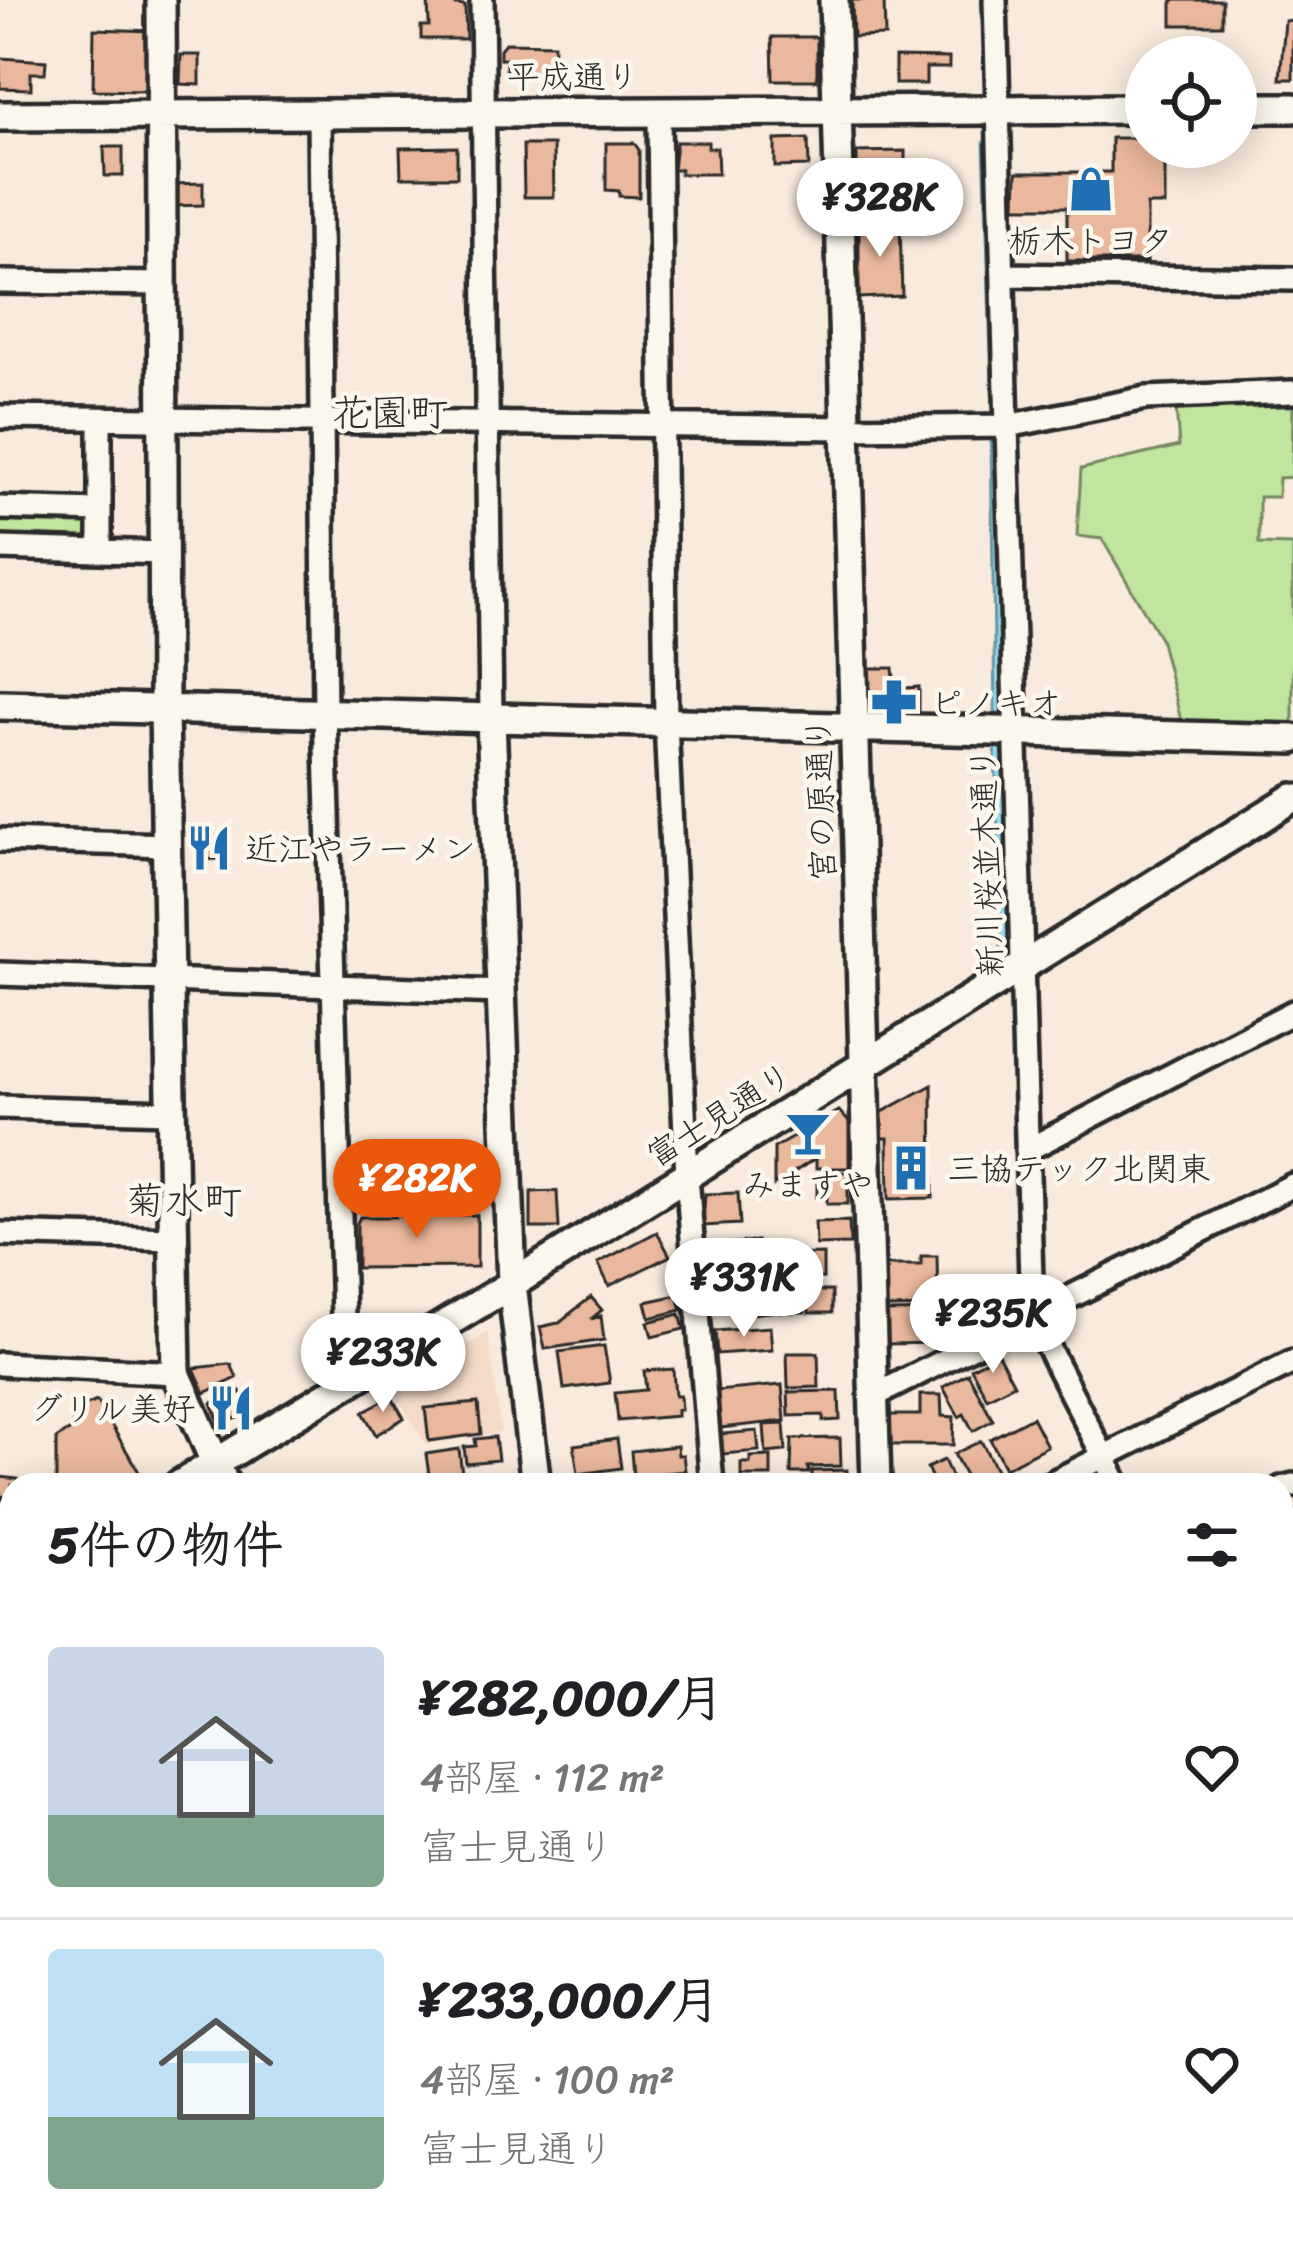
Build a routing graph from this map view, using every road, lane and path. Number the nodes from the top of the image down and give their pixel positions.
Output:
1 (160, 0) edge
2 (482, 0) edge
3 (834, 0) edge
4 (995, 0) edge
5 (1257, 108) edge
6 (1293, 108) edge
7 (1125, 109) edge
8 (999, 110) junction
9 (836, 111) junction
10 (659, 112) junction
11 (484, 113) junction
12 (319, 115) junction
13 (0, 116) edge
14 (161, 117) junction
15 (1005, 274) junction
16 (1293, 279) edge
17 (0, 282) edge
18 (164, 284) junction
19 (1293, 392) edge
20 (0, 417) edge
21 (100, 419) junction
22 (164, 420) junction
23 (320, 421) junction
24 (488, 423) junction
25 (664, 424) junction
26 (1008, 426) junction
27 (846, 428) junction
28 (0, 508) edge
29 (99, 511) junction
30 (0, 548) edge
31 (100, 551) junction
32 (164, 553) junction
33 (0, 705) edge
34 (164, 709) junction
35 (325, 713) junction
36 (491, 718) junction
37 (666, 722) junction
38 (854, 727) junction
39 (1014, 732) junction
40 (1293, 739) edge
41 (1293, 798) edge
42 (0, 840) edge
43 (167, 845) junction
44 (1023, 969) junction
45 (0, 974) edge
46 (169, 978) junction
47 (333, 984) junction
48 (501, 992) junction
49 (1293, 1012) edge
50 (865, 1066) junction
51 (0, 1107) edge
52 (169, 1112) junction
53 (1028, 1150) junction
54 (687, 1176) junction
55 (1293, 1185) edge
56 (0, 1234) edge
57 (173, 1239) junction
58 (512, 1284) junction
59 (1032, 1316) junction
60 (1293, 1362) edge
61 (0, 1364) edge
62 (176, 1373) junction
63 (344, 1384) junction
64 (874, 1396) junction
65 (1104, 1457) junction
66 (220, 1473) edge
67 (535, 1473) edge
68 (711, 1473) edge
69 (876, 1473) edge
70 (1071, 1473) edge
71 (1112, 1473) edge

1 - 14 street
2 - 11 street
3 - 9 street, 宮の原通り
4 - 8 street, 新川桜並木通り
5 - 6 street
7 - 8 street, 平成通り
8 - 9 street, 平成通り
8 - 15 street, 新川桜並木通り
9 - 10 street, 平成通り
9 - 27 street, 宮の原通り
10 - 11 street, 平成通り
10 - 25 street
11 - 12 street, 平成通り
11 - 24 street
12 - 14 street, 平成通り
12 - 23 street
13 - 14 street, 平成通り
14 - 18 street
15 - 16 street
15 - 26 street, 新川桜並木通り
17 - 18 street
18 - 22 street
19 - 26 street
20 - 21 street
21 - 22 street
21 - 29 street
22 - 23 street
22 - 32 street
23 - 24 street
23 - 35 street
24 - 25 street
24 - 36 street
25 - 27 street
25 - 37 street
26 - 27 street
26 - 39 street, 新川桜並木通り
27 - 38 street, 宮の原通り
28 - 29 street
29 - 31 street
30 - 31 street
31 - 32 street
32 - 34 street
33 - 34 street
34 - 35 street
34 - 43 street
35 - 36 street
35 - 47 street
36 - 37 street
36 - 48 street
37 - 38 street
37 - 54 street
38 - 39 street
38 - 50 street, 宮の原通り
39 - 40 street
39 - 44 street, 新川桜並木通り
41 - 44 street, 富士見通り
42 - 43 street
43 - 46 street
44 - 50 street, 富士見通り
44 - 53 street, 新川桜並木通り
45 - 46 street
46 - 47 street
46 - 52 street
47 - 48 street
47 - 63 street
48 - 58 street
49 - 53 street
50 - 54 street, 富士見通り
50 - 64 street, 宮の原通り
51 - 52 street
52 - 57 street
53 - 59 street, 新川桜並木通り
54 - 58 street, 富士見通り
54 - 68 street
55 - 59 street
56 - 57 street
57 - 62 street
58 - 63 street, 富士見通り
58 - 67 street
59 - 64 street
59 - 65 street, 新川桜並木通り
60 - 65 street
61 - 62 street
62 - 66 street
63 - 66 street, 富士見通り
64 - 69 street, 宮の原通り
65 - 70 street
65 - 71 street, 新川桜並木通り

